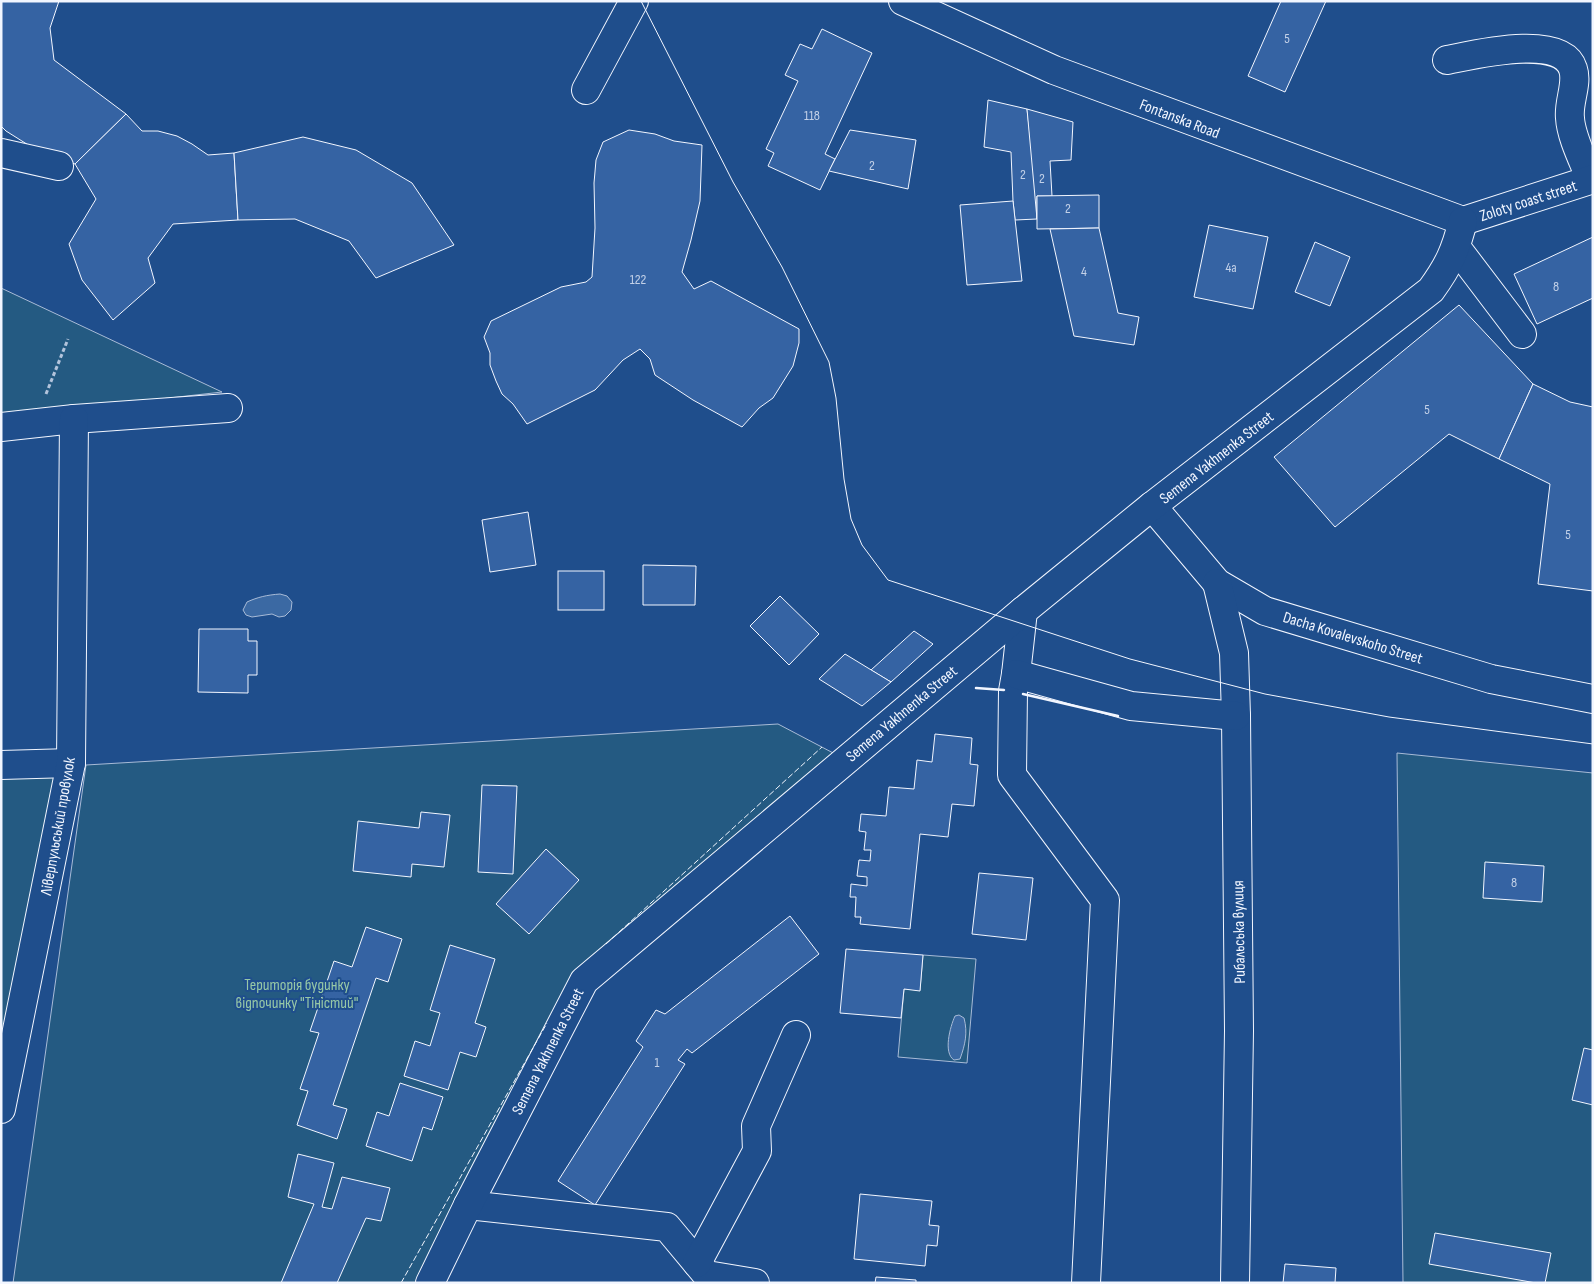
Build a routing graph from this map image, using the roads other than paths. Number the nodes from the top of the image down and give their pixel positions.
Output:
1 (634, 1) edge
2 (908, 2) edge
3 (1447, 60) dead end
4 (586, 90) dead end
5 (1, 153) edge
6 (59, 166) dead end
7 (1592, 180) edge
8 (1460, 234) junction
9 (1522, 334) dead end
10 (228, 408) dead end
11 (74, 419) junction
12 (1, 428) edge
13 (1152, 506) junction
14 (1217, 583) junction
15 (1023, 610) junction
16 (1016, 674) junction
17 (1593, 700) edge
18 (1236, 716) junction
19 (71, 763) junction
20 (1, 765) edge
21 (796, 1034) dead end
22 (1, 1109) edge
23 (468, 1205) junction
24 (697, 1263) junction
25 (430, 1283) edge
26 (755, 1283) edge
27 (1086, 1283) edge
28 (1235, 1283) edge

1 - 4 street
2 - 8 street, Fontanska Road
3 - 7 street
5 - 6 street
7 - 8 street, Zoloty coast street
8 - 9 street
8 - 13 street, Semena Yakhnenka Street
10 - 11 street
11 - 12 street
11 - 19 street, Ліверпульський провулок
13 - 14 street, Dacha Kovalevskoho Street
13 - 15 street, Semena Yakhnenka Street
14 - 17 street, Dacha Kovalevskoho Street
14 - 18 street, Рибальська вулиця
15 - 16 street
15 - 23 street, Semena Yakhnenka Street
16 - 18 street
16 - 27 street
18 - 28 street, Рибальська вулиця
19 - 20 street
19 - 22 street, Ліверпульський провулок
21 - 24 street
23 - 24 street
23 - 25 street, Semena Yakhnenka Street
24 - 26 street

